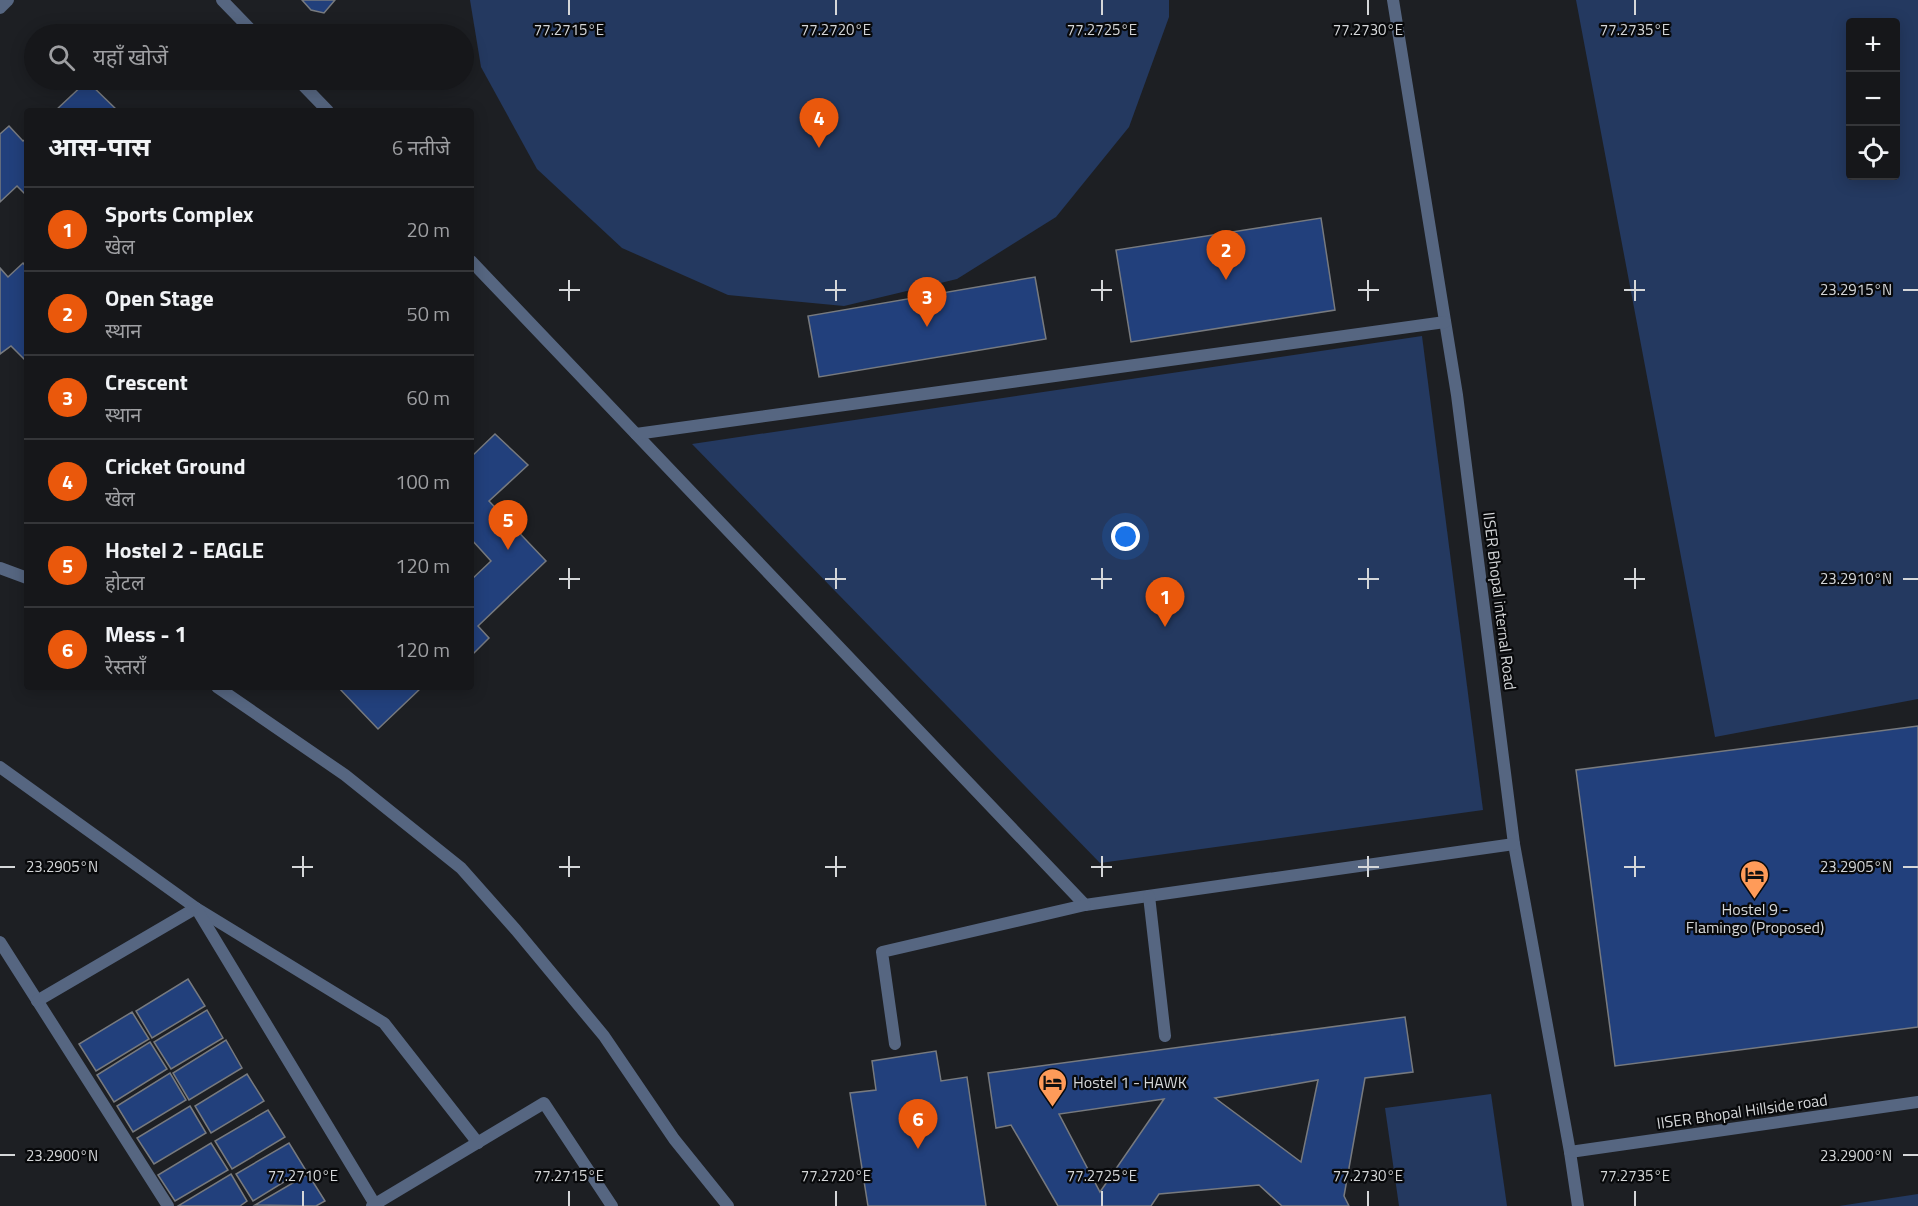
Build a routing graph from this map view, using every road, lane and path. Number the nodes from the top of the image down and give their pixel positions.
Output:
1 (8, 0) edge
2 (222, 0) edge
3 (1393, 0) edge
4 (0, 8) edge
5 (245, 24) edge
6 (308, 90) edge
7 (325, 108) edge
8 (474, 264) edge
9 (1444, 322) junction
10 (636, 434) junction
11 (0, 568) edge
12 (24, 577) edge
13 (221, 690) edge
14 (0, 767) edge
15 (1514, 844) junction
16 (1149, 896) junction
17 (1085, 905) junction
18 (196, 908) junction
19 (0, 942) edge
20 (38, 1001) junction
21 (1165, 1036) dead end
22 (895, 1044) dead end
23 (1918, 1102) edge
24 (478, 1143) junction
25 (1570, 1152) junction
26 (374, 1205) edge
27 (168, 1206) edge
28 (612, 1206) edge
29 (728, 1206) edge
30 (1578, 1206) edge

1 - 4 street
2 - 5 street
3 - 9 street, IISER Bhopal internal Road
6 - 7 street
8 - 10 street
9 - 10 street
9 - 15 street, IISER Bhopal internal Road
10 - 17 street
11 - 12 street
13 - 29 street
14 - 18 street
15 - 16 street
15 - 25 street, IISER Bhopal internal Road
16 - 17 street
16 - 21 street
17 - 22 street
18 - 20 street
18 - 24 street
18 - 26 street
19 - 20 street
20 - 27 street
23 - 25 street, IISER Bhopal Hillside road
24 - 26 street
24 - 28 street
25 - 30 street, IISER Bhopal internal Road

